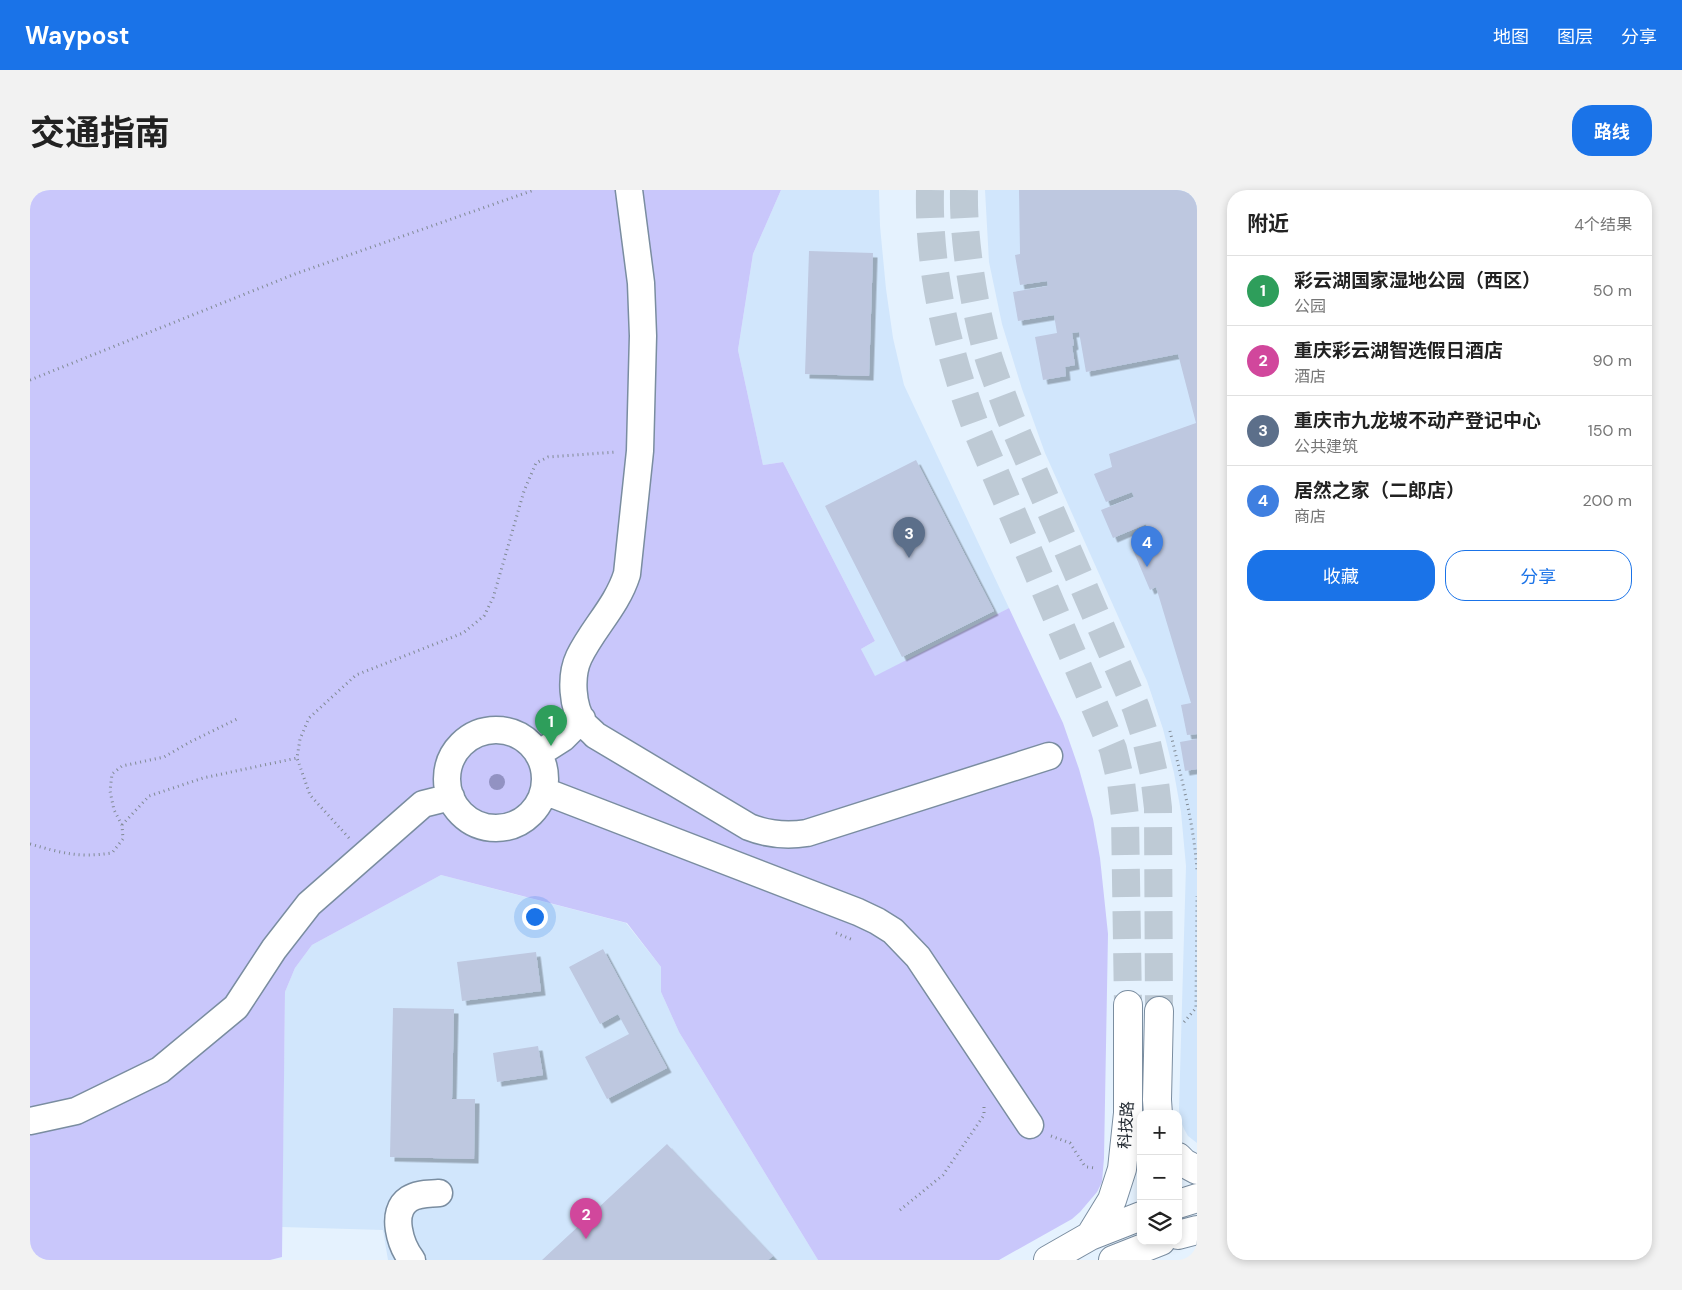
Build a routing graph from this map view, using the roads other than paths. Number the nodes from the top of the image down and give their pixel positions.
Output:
1 (629, 190) edge
2 (582, 719) junction
3 (538, 754) junction
4 (1050, 756) dead end
5 (544, 791) junction
6 (451, 797) junction
7 (1128, 1005) tunnel mouth
8 (1159, 1011) tunnel mouth
9 (1158, 1110) edge
10 (30, 1121) edge
11 (1030, 1125) road end
12 (1182, 1160) edge
13 (1197, 1170) edge
14 (439, 1193) dead end
15 (1197, 1198) edge
16 (1182, 1203) edge
17 (1137, 1218) edge
18 (1197, 1230) edge
19 (1182, 1234) edge
20 (1090, 1236) junction
21 (1151, 1245) edge
22 (412, 1260) edge
23 (1048, 1260) edge
24 (1113, 1260) edge

1 - 2 lane
2 - 3 lane
2 - 4 lane
3 - 5 lane
3 - 6 lane
5 - 6 lane
5 - 11 lane
6 - 10 lane
7 - 20 main road, 科技路
8 - 9 main road
12 - 13 main road
14 - 22 lane
15 - 16 main road
17 - 20 main road
18 - 19 main road
20 - 23 main road
21 - 24 main road

